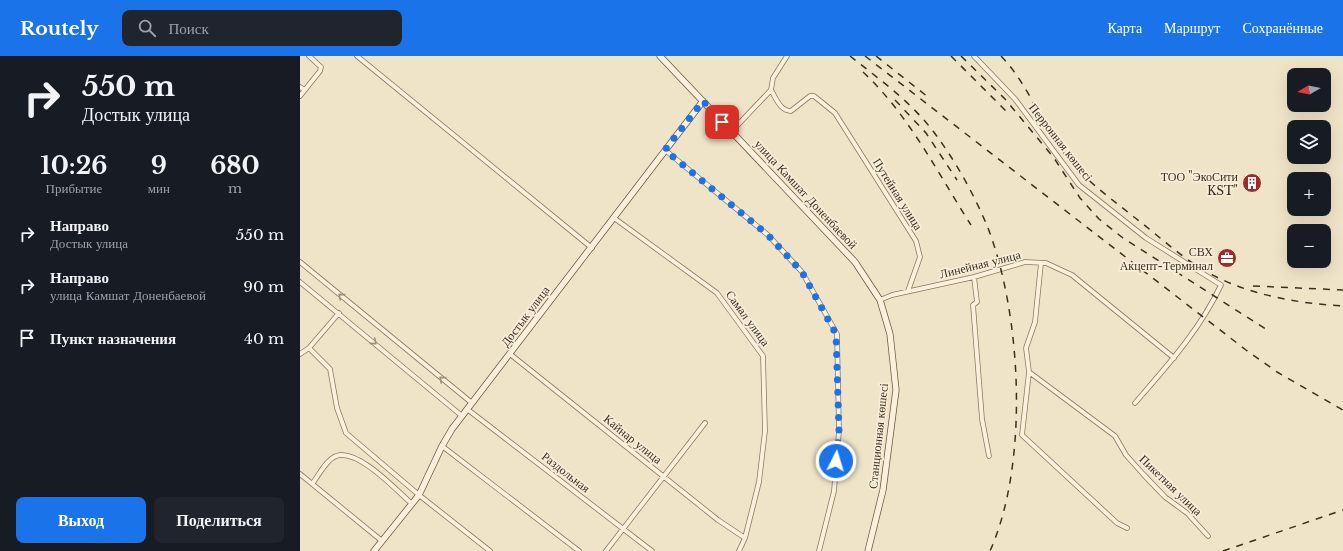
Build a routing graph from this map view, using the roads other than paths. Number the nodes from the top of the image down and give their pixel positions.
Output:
1 (309, 56) edge
2 (357, 56) edge
3 (660, 56) edge
4 (788, 56) edge
5 (974, 56) edge
6 (300, 87) edge
7 (305, 90) junction
8 (771, 90) junction
9 (300, 96) edge
10 (703, 101) junction
11 (731, 132) junction
12 (665, 150) junction
13 (614, 218) junction
14 (592, 248) junction
15 (300, 262) edge
16 (1041, 263) junction
17 (974, 277) junction
18 (300, 282) edge
19 (908, 291) junction
20 (880, 300) junction
21 (339, 313) junction
22 (309, 348) junction
23 (300, 354) edge
24 (510, 354) junction
25 (1174, 358) junction
26 (1029, 372) junction
27 (1135, 403) dead end
28 (472, 404) junction
29 (467, 409) junction
30 (462, 416) junction
31 (705, 423) dead end
32 (442, 446) junction
33 (989, 456) dead end
34 (300, 474) edge
35 (664, 476) junction
36 (312, 484) junction
37 (419, 495) junction
38 (412, 504) junction
39 (1127, 528) dead end
40 (623, 529) junction
41 (1208, 536) dead end
42 (745, 538) junction
43 (382, 541) junction
44 (374, 551) edge
45 (490, 551) edge
46 (579, 551) edge
47 (606, 551) edge
48 (652, 551) edge
49 (739, 551) edge
50 (819, 551) edge
51 (868, 551) edge

1 - 7 street
2 - 14 street
3 - 10 street, улица Камшат Доненбаевой
4 - 8 street
5 - 25 street, Перронная көшесі
6 - 7 street
7 - 9 street
8 - 11 street
8 - 19 street, Путейная улица
10 - 11 street, улица Камшат Доненбаевой
10 - 12 street, Достык улица
11 - 20 street, улица Камшат Доненбаевой
12 - 13 street, Достык улица
12 - 50 street
13 - 14 street, Достык улица
13 - 42 street, Самал улица
14 - 24 street, Достык улица
28 -> 15 street
16 - 17 street, Линейная улица
16 - 25 street, Линейная улица
16 - 26 street
17 - 19 street, Линейная улица
17 - 33 street
18 - 21 street
19 - 20 street, Линейная улица
20 - 51 street, Станционная көшесі
21 - 22 street
21 -> 30 street
22 - 23 street
22 - 37 street
24 - 28 street, Достык улица
24 - 35 street, Кайнар улица
25 - 27 street
26 - 39 street
26 - 41 street, Пикетная улица
28 - 29 street, Достык улица
29 - 30 street, Достык улица
29 - 40 street, Раздольная
30 - 32 street, Достык улица
31 - 35 street
32 - 37 street, Достык улица
32 - 46 street
34 - 36 street
35 - 40 street
35 - 42 street, Кайнар улица
36 - 38 street
36 - 43 street
37 - 38 street, Достык улица
37 - 45 street
38 - 43 street, Достык улица
40 - 47 street
40 - 48 street, Раздольная
42 - 49 street, Самал улица
43 - 44 street, Достык улица

